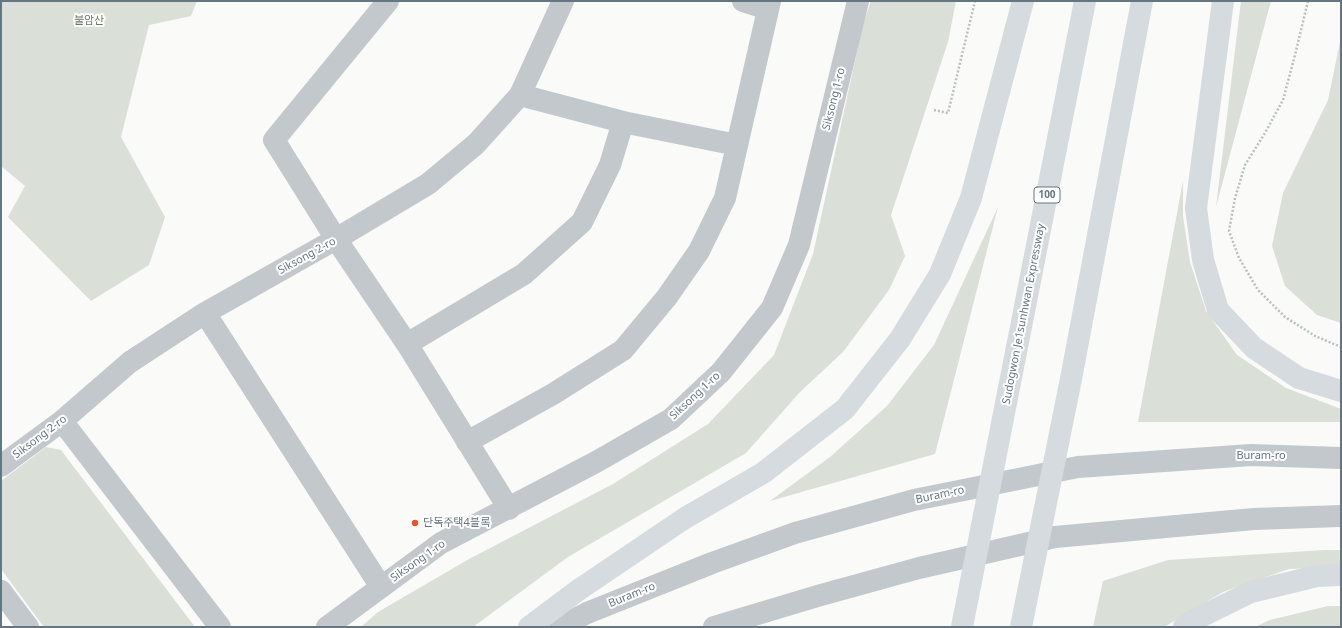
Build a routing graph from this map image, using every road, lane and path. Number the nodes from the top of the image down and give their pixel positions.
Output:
1 (388, 1) edge
2 (563, 1) edge
3 (743, 1) edge
4 (858, 1) edge
5 (975, 1) edge
6 (1023, 1) edge
7 (1085, 1) edge
8 (1142, 1) edge
9 (1223, 1) edge
10 (1308, 1) edge
11 (769, 5) edge
12 (520, 95) junction
13 (934, 110) dead end
14 (623, 122) junction
15 (737, 145) junction
16 (336, 239) junction
17 (205, 313) junction
18 (407, 344) junction
19 (1341, 346) edge
20 (1341, 391) edge
21 (62, 421) junction
22 (467, 442) junction
23 (1341, 458) edge
24 (1, 466) edge
25 (509, 509) junction
26 (1341, 516) edge
27 (1341, 575) edge
28 (381, 587) junction
29 (5, 605) edge
30 (28, 627) edge
31 (220, 627) edge
32 (327, 627) edge
33 (529, 627) edge
34 (559, 627) edge
35 (714, 627) edge
36 (962, 627) edge
37 (1021, 627) edge
38 (1184, 627) edge

1 - 16 street
2 - 12 street, Siksong 2-ro
3 - 11 street
4 - 25 street, Siksong 1-ro
5 - 13 path
6 - 33 highway
7 - 36 highway, Sudogwon Je1sunhwan Expressway / 100
8 - 37 highway
9 - 20 highway
10 - 19 path
11 - 15 street
12 - 14 street
12 - 16 street, Siksong 2-ro
14 - 15 street
14 - 18 street
15 - 22 street
16 - 17 street, Siksong 2-ro
16 - 18 street
17 - 21 street, Siksong 2-ro
17 - 28 street
18 - 22 street
21 - 24 street, Siksong 2-ro
21 - 31 street
22 - 25 street
23 - 34 street, Buram-ro
25 - 28 street, Siksong 1-ro
26 - 35 street
27 - 38 highway
28 - 32 street, Siksong 1-ro
29 - 30 street

